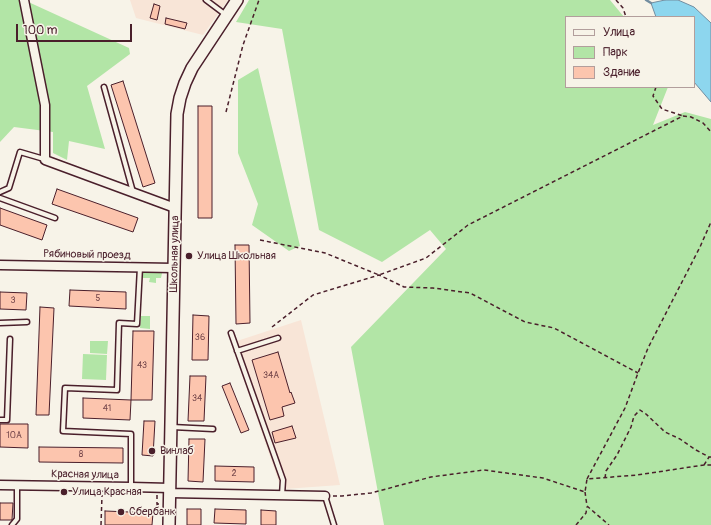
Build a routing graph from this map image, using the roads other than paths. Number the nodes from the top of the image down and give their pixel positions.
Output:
1 (24, 0) edge
2 (206, 0) edge
3 (237, 0) edge
4 (226, 15) junction
5 (104, 87) dead end
6 (45, 160) junction
7 (0, 192) edge
8 (133, 193) junction
9 (0, 198) edge
10 (175, 208) junction
11 (55, 218) dead end
12 (0, 266) edge
13 (140, 267) junction
14 (174, 268) junction
15 (27, 322) dead end
16 (0, 323) edge
17 (231, 333) dead end
18 (278, 338) dead end
19 (10, 339) dead end
20 (237, 351) junction
21 (0, 420) edge
22 (172, 427) junction
23 (213, 429) dead end
24 (0, 485) edge
25 (17, 485) junction
26 (131, 486) junction
27 (170, 490) junction
28 (282, 495) junction
29 (325, 496) joint
30 (12, 525) edge
31 (169, 525) edge
32 (334, 525) edge

1 - 6 street
2 - 4 lane
3 - 4 street, Школьная улица
4 - 10 street, Школьная улица
5 - 8 lane
6 - 7 lane
6 - 8 street
8 - 10 street
9 - 11 lane
10 - 14 street, Школьная улица
12 - 13 street, Рябиновый проезд
13 - 14 street, Рябиновый проезд
13 - 26 lane
14 - 22 street, Школьная улица
15 - 16 lane
17 - 20 lane
18 - 20 lane
19 - 21 lane
20 - 28 lane
22 - 23 lane
22 - 27 street, Школьная улица
24 - 25 street, Красная улица
25 - 26 street, Красная улица
25 - 30 lane
26 - 27 street, Красная улица
27 - 28 street, Красная улица
27 - 31 street, Школьная улица
28 - 29 street, Красная улица
29 - 32 lane

